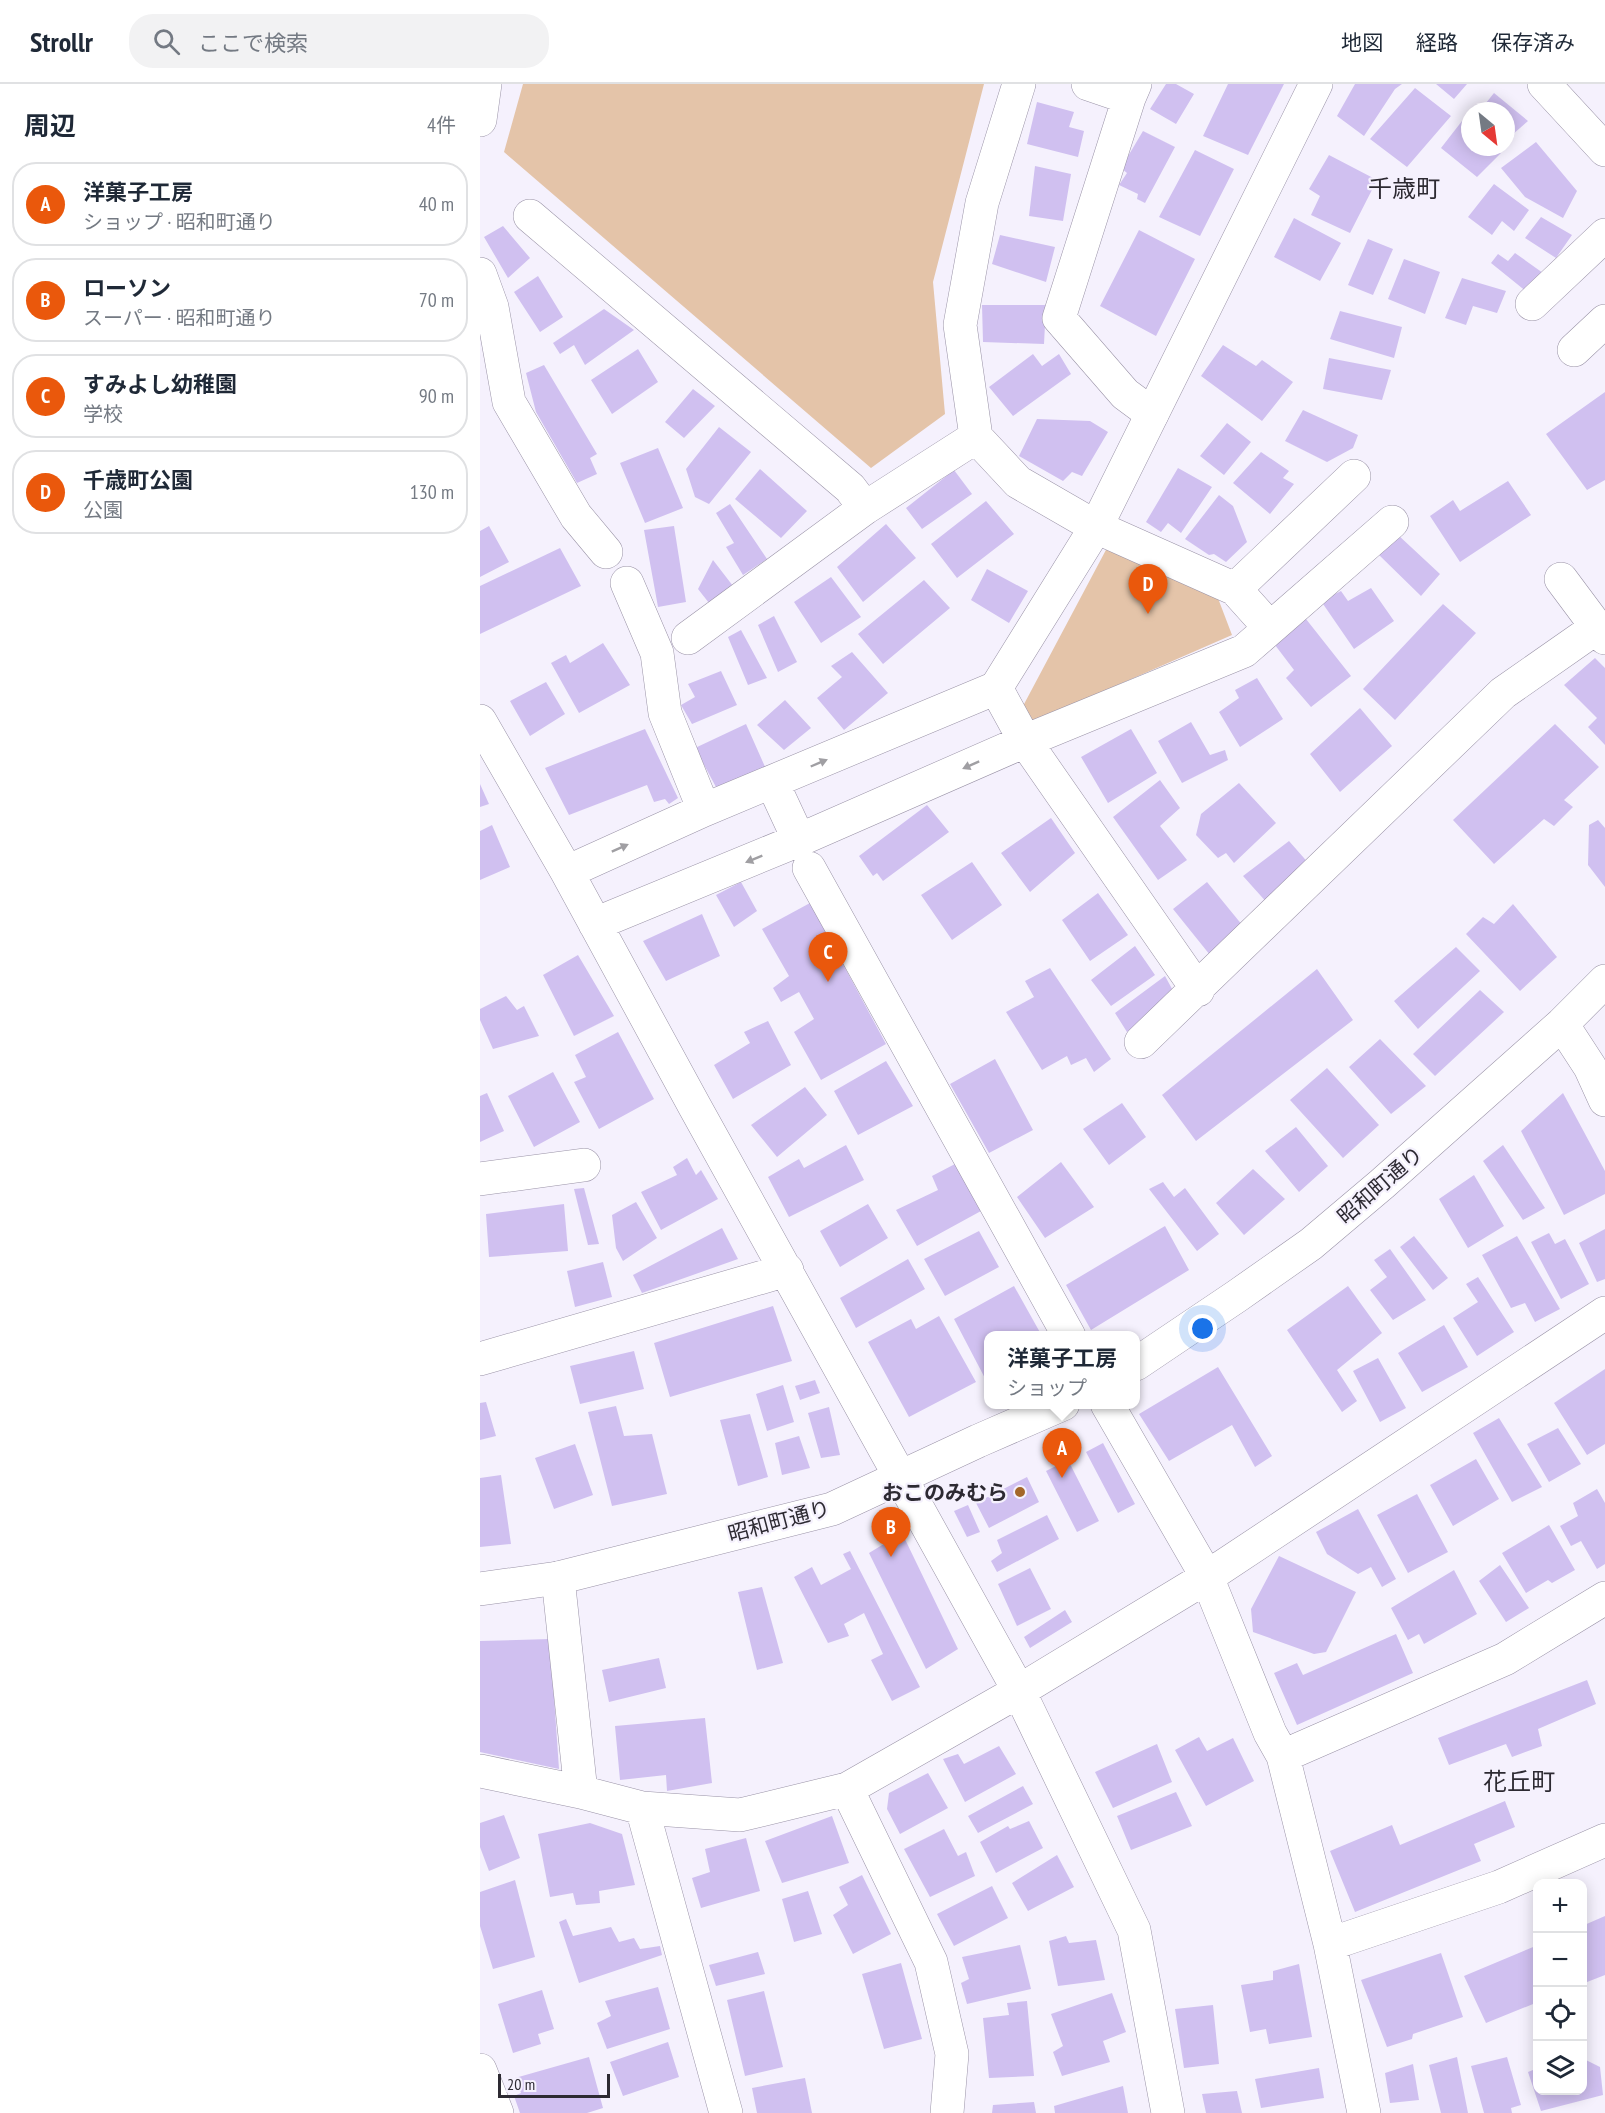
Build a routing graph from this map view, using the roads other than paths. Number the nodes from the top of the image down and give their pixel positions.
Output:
1 (485, 84) edge
2 (1019, 84) edge
3 (1088, 84) edge
4 (1316, 84) edge
5 (1544, 84) edge
6 (1132, 91) edge
7 (480, 120) edge
8 (1605, 150) edge
9 (530, 216) dead end
10 (1605, 235) edge
11 (480, 274) edge
12 (1533, 304) dead end
13 (1605, 321) edge
14 (1574, 350) dead end
15 (1152, 414) junction
16 (976, 437) junction
17 (1354, 476) dead end
18 (865, 508) junction
19 (1392, 522) dead end
20 (1096, 527) junction
21 (606, 552) dead end
22 (1561, 579) dead end
23 (627, 583) dead end
24 (1235, 589) junction
25 (1270, 628) junction
26 (1601, 633) edge
27 (688, 638) dead end
28 (996, 688) junction
29 (480, 721) edge
30 (1025, 741) junction
31 (772, 782) junction
32 (704, 810) junction
33 (804, 854) junction
34 (567, 872) junction
35 (595, 924) junction
36 (1605, 981) edge
37 (1197, 990) junction
38 (1562, 1024) junction
39 (1141, 1042) dead end
40 (1605, 1100) edge
41 (584, 1165) dead end
42 (480, 1179) edge
43 (787, 1270) junction
44 (1605, 1313) edge
45 (1067, 1331) edge
46 (480, 1359) edge
47 (1140, 1361) edge
48 (1052, 1409) edge
49 (1110, 1409) edge
50 (901, 1477) junction
51 (1207, 1576) junction
52 (558, 1578) junction
53 (480, 1589) edge
54 (1605, 1598) edge
55 (1019, 1691) junction
56 (1283, 1756) junction
57 (480, 1771) edge
58 (848, 1789) junction
59 (581, 1792) junction
60 (642, 1808) junction
61 (1605, 1840) edge
62 (1329, 1944) junction
63 (480, 2070) edge
64 (497, 2113) edge
65 (726, 2113) edge
66 (947, 2113) edge
67 (1168, 2113) edge
68 (1364, 2113) edge

1 - 7 street
2 - 16 street
3 - 6 street
4 - 15 street
5 - 8 street
6 - 15 street
9 - 18 street
10 - 12 street
11 - 21 street
13 - 14 street
15 - 20 street
16 - 18 street
16 - 20 street
17 - 24 street
18 - 27 street
19 - 25 street
20 - 24 street
20 - 28 street
22 - 26 street
23 - 32 street
24 - 25 street
25 - 30 street
26 - 37 street
28 - 30 street
31 -> 28 street
29 - 34 street
30 -> 33 street
30 - 37 street
31 - 32 street
31 - 33 street
34 -> 32 street
33 -> 35 street
33 - 45 street
34 - 35 street
35 - 43 street
36 - 38 street, 昭和町通り
37 - 39 street
38 - 40 street
38 - 47 street, 昭和町通り
41 - 42 street
43 - 46 street
43 - 50 street
44 - 51 street
48 - 50 street, 昭和町通り
49 - 51 street
50 - 52 street, 昭和町通り
50 - 55 street
51 - 55 street
51 - 56 street
52 - 53 street, 昭和町通り
52 - 59 street
54 - 56 street
55 - 58 street
55 - 67 street
56 - 62 street
57 - 59 street
58 - 60 street
58 - 66 street
59 - 60 street
60 - 65 street
61 - 62 street
62 - 68 street
63 - 64 street

